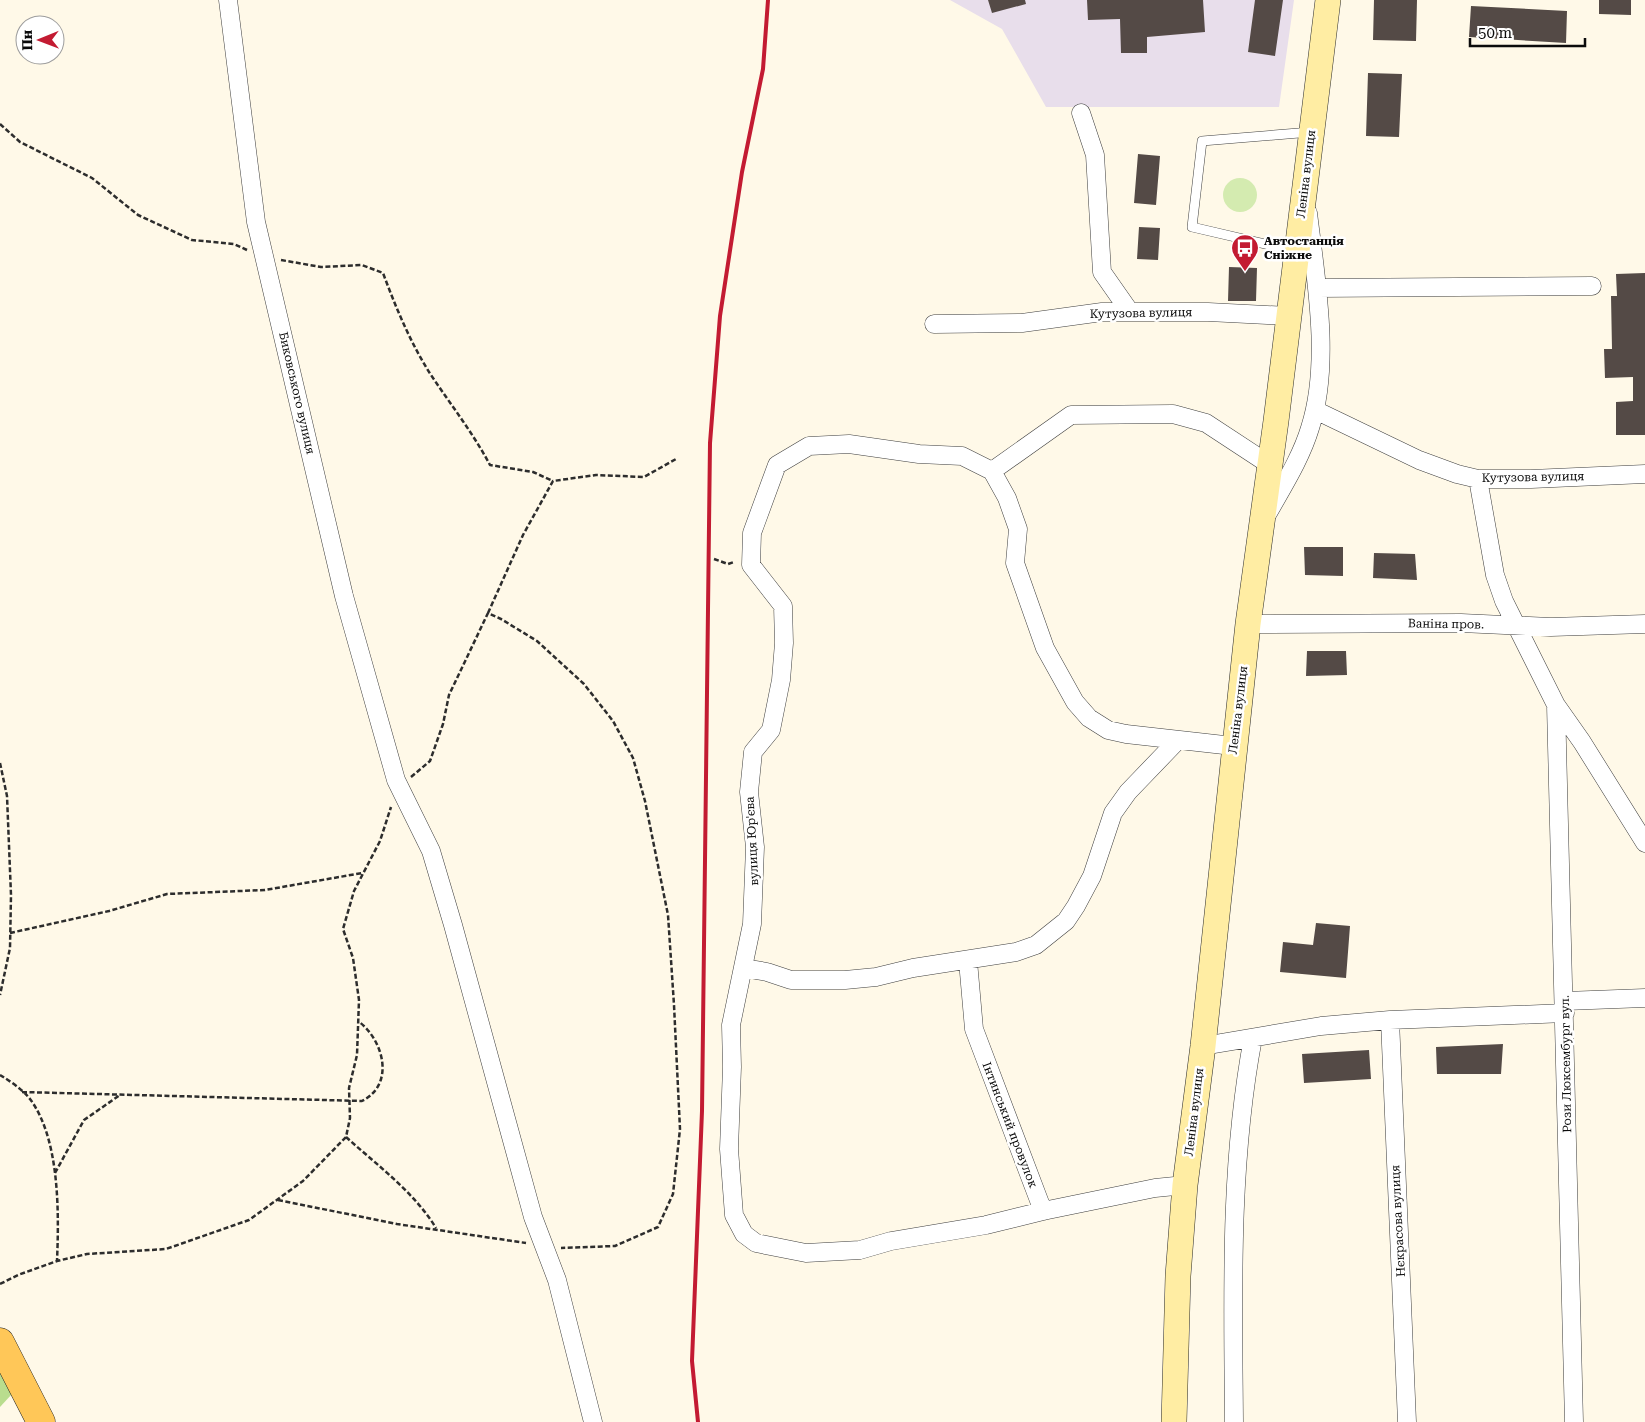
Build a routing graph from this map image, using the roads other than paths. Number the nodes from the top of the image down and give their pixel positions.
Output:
1 (228, 0) edge
2 (1328, 0) edge
3 (1081, 113) dead end
4 (1311, 132) junction
5 (1305, 184) junction
6 (1296, 251) junction
7 (1592, 286) dead end
8 (1317, 288) junction
9 (1130, 312) junction
10 (1289, 316) junction
11 (934, 324) dead end
12 (1315, 410) junction
13 (1270, 465) junction
14 (992, 471) junction
15 (1645, 474) edge
16 (1478, 479) junction
17 (1261, 524) junction
18 (1248, 624) junction
19 (1645, 624) edge
20 (1516, 626) junction
21 (1556, 706) junction
22 (1177, 741) junction
23 (1233, 746) junction
24 (1645, 844) edge
25 (968, 961) junction
26 (744, 968) junction
27 (1645, 998) edge
28 (1565, 1007) junction
29 (1390, 1020) junction
30 (1253, 1038) junction
31 (1203, 1046) junction
32 (1185, 1186) junction
33 (1043, 1211) junction
34 (0, 1342) edge
35 (41, 1422) edge
36 (593, 1422) edge
37 (1174, 1422) edge
38 (1234, 1422) edge
39 (1407, 1422) edge
40 (1574, 1422) edge

1 - 36 street, Биковського вулиця
2 - 4 main road, Леніна вулиця
3 - 9 street
4 - 5 main road, Леніна вулиця
4 - 6 lane
5 - 6 main road, Леніна вулиця
5 - 8 street
6 - 10 main road, Леніна вулиця
7 - 8 street
8 - 12 street
9 - 10 street, Кутузова вулиця
9 - 11 street, Кутузова вулиця
10 - 13 main road, Леніна вулиця
12 - 16 street, Кутузова вулиця
12 - 17 street
13 - 14 street
13 - 17 main road, Леніна вулиця
14 - 22 street
14 - 26 street, вулиця Юр'єва
15 - 16 street, Кутузова вулиця
16 - 20 street
17 - 18 main road, Леніна вулиця
18 - 20 street, Ваніна пров.
18 - 23 main road, Леніна вулиця
19 - 20 street, Ваніна пров.
20 - 21 street
21 - 24 street
21 - 28 street, Рози Люксембург вул.
22 - 23 street
22 - 25 street
23 - 31 main road, Леніна вулиця
25 - 26 street
25 - 33 street, Інтинський провулок
26 - 33 street, вулиця Юр'єва
27 - 28 street
28 - 29 street
28 - 40 street, Рози Люксембург вул.
29 - 30 street
29 - 39 street, Нєкрасова вулиця
30 - 31 street
30 - 38 street
31 - 32 main road, Леніна вулиця
32 - 33 street
32 - 37 main road, Леніна вулиця
34 - 35 main road

